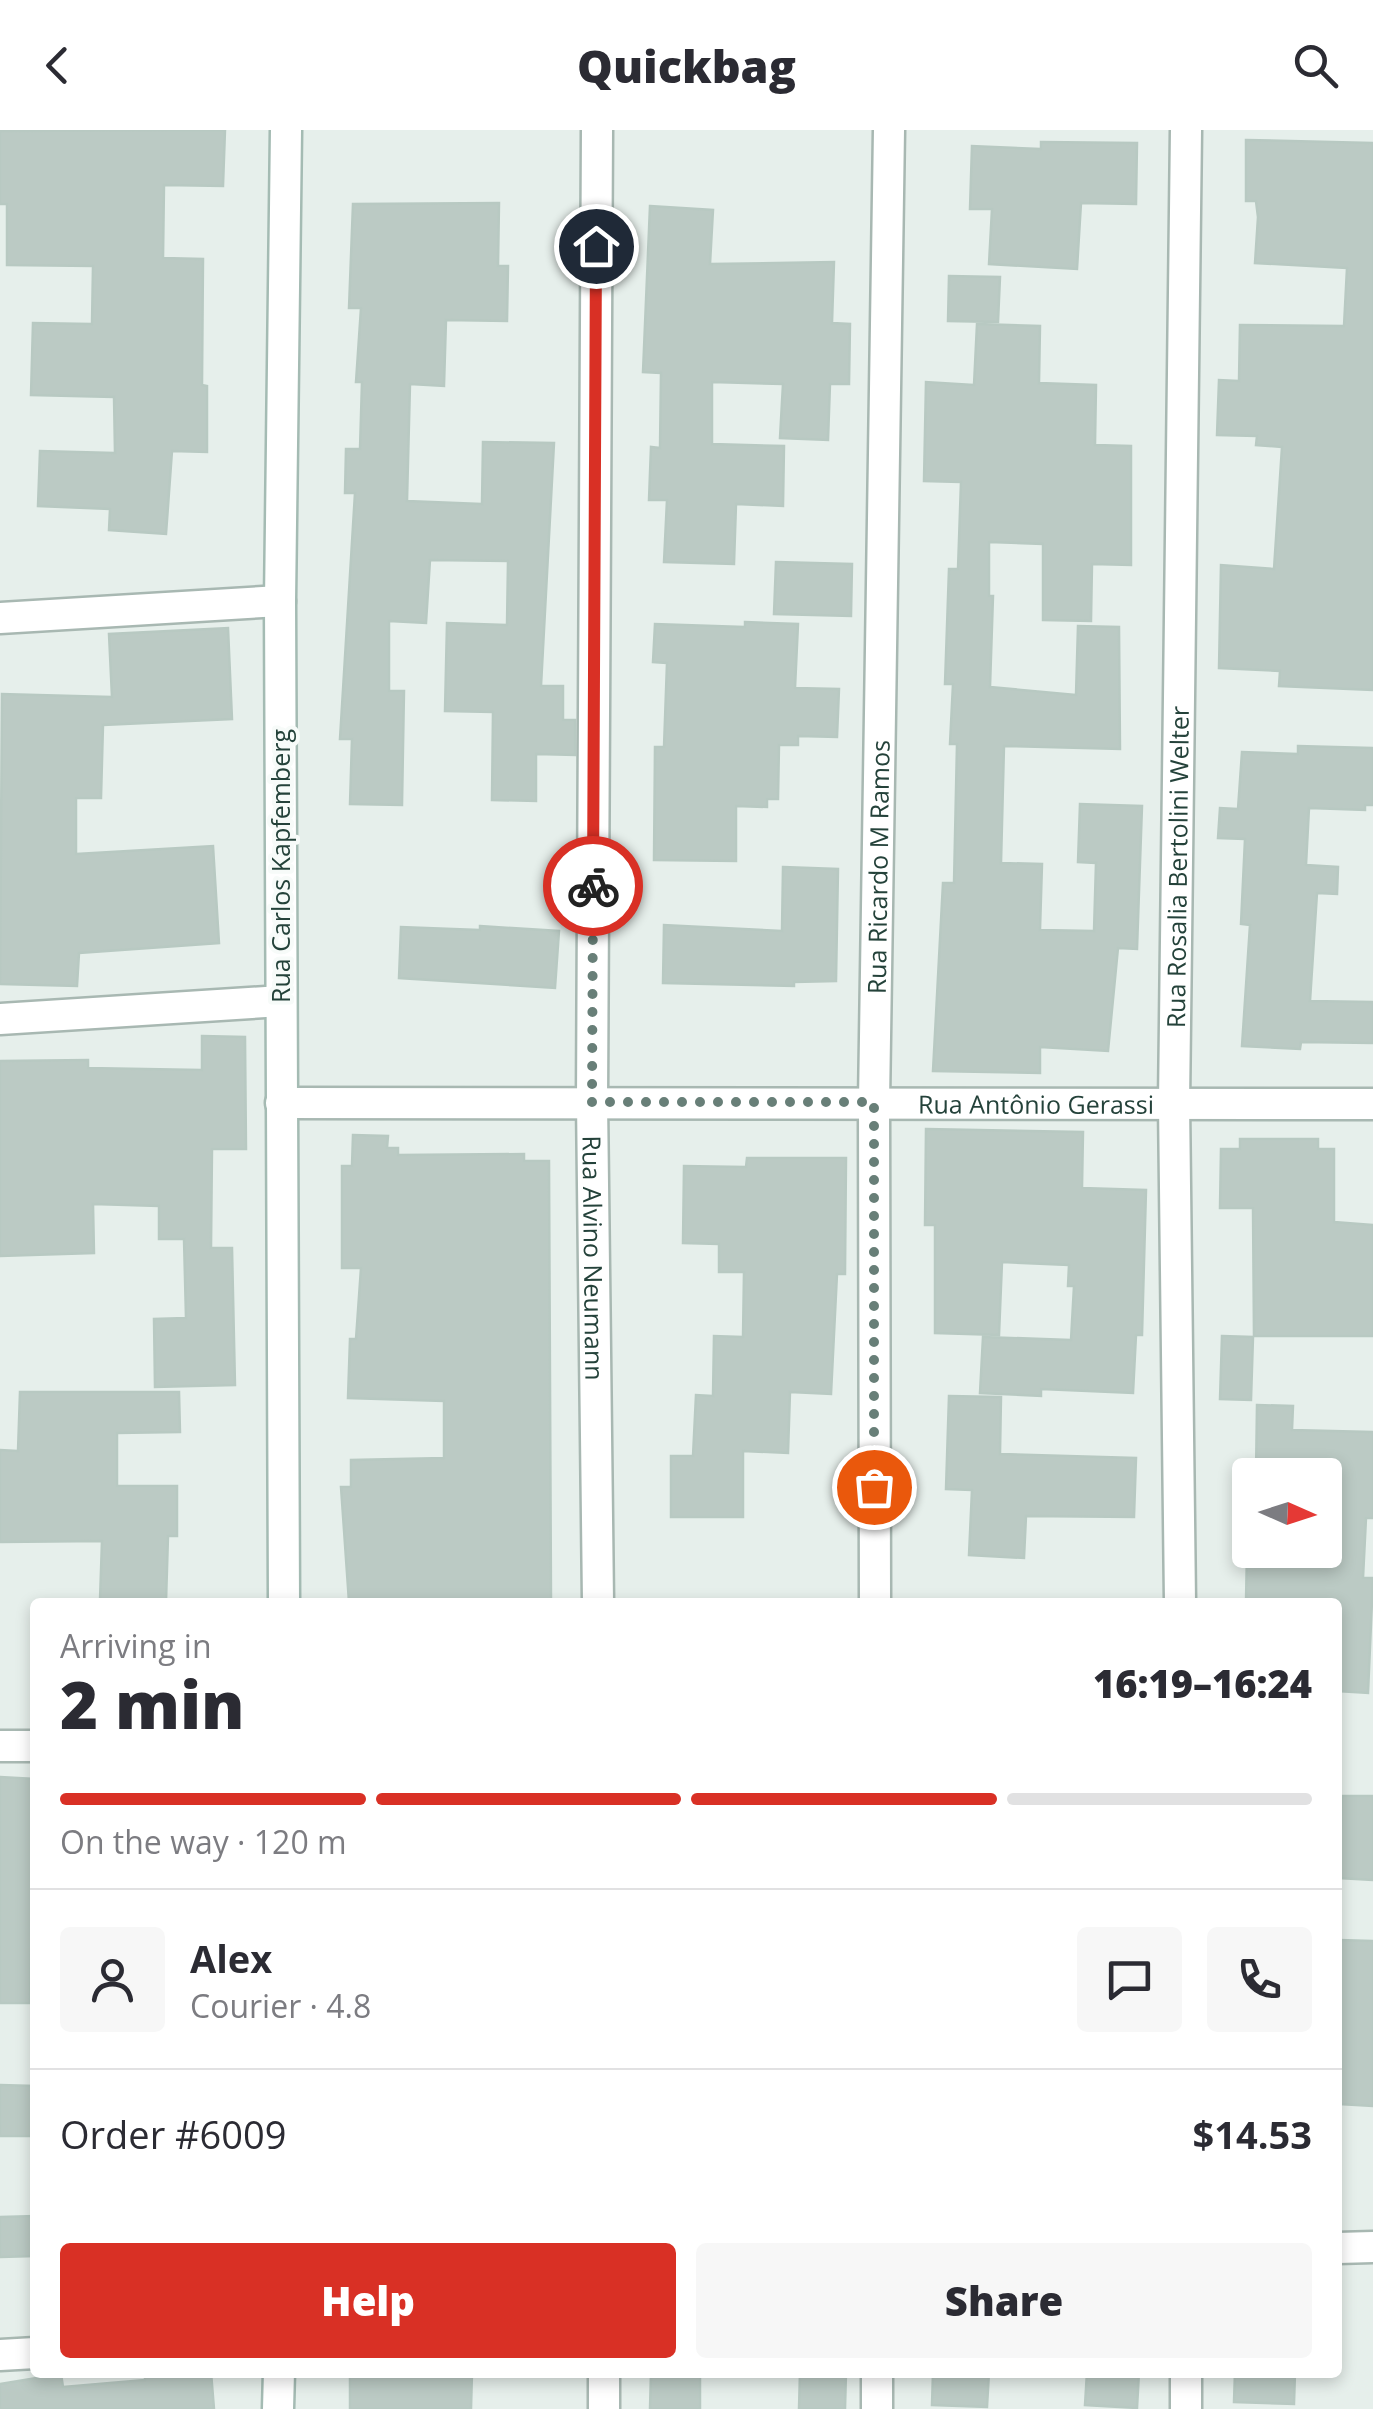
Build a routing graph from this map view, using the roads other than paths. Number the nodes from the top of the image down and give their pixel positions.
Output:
1 (286, 130) edge
2 (597, 130) edge
3 (889, 130) edge
4 (1186, 130) edge
5 (280, 601) junction
6 (0, 618) edge
7 (281, 1002) junction
8 (0, 1019) edge
9 (592, 1102) junction
10 (874, 1102) junction
11 (281, 1103) junction
12 (1174, 1103) junction
13 (1373, 1104) edge
14 (284, 1598) edge
15 (598, 1598) edge
16 (875, 1598) edge
17 (1180, 1598) edge
18 (0, 1746) edge
19 (30, 1746) edge
20 (1373, 2247) edge
21 (1342, 2248) edge
22 (30, 2353) edge
23 (0, 2355) edge
24 (278, 2378) edge
25 (604, 2378) edge
26 (877, 2378) edge
27 (1186, 2378) edge
28 (278, 2409) edge
29 (604, 2409) edge
30 (877, 2409) edge
31 (1186, 2409) edge

1 - 5 street, Rua Carlos Kapfemberg
2 - 9 street, Rua Alvino Neumann
3 - 10 street, Rua Ricardo M Ramos
4 - 12 street, Rua Rosalia Bertolini Welter
5 - 6 street
5 - 7 street, Rua Carlos Kapfemberg
7 - 8 street
7 - 11 street, Rua Carlos Kapfemberg
9 - 10 street, Rua Antônio Gerassi
9 - 11 street, Rua Antônio Gerassi
9 - 15 street, Rua Alvino Neumann
10 - 12 street, Rua Antônio Gerassi
10 - 16 street, Rua Ricardo M Ramos
11 - 14 street, Rua Carlos Kapfemberg
12 - 13 street, Rua Antônio Gerassi
12 - 17 street, Rua Rosalia Bertolini Welter
18 - 19 street
20 - 21 street
22 - 23 street
24 - 28 street
25 - 29 street
26 - 30 street
27 - 31 street

